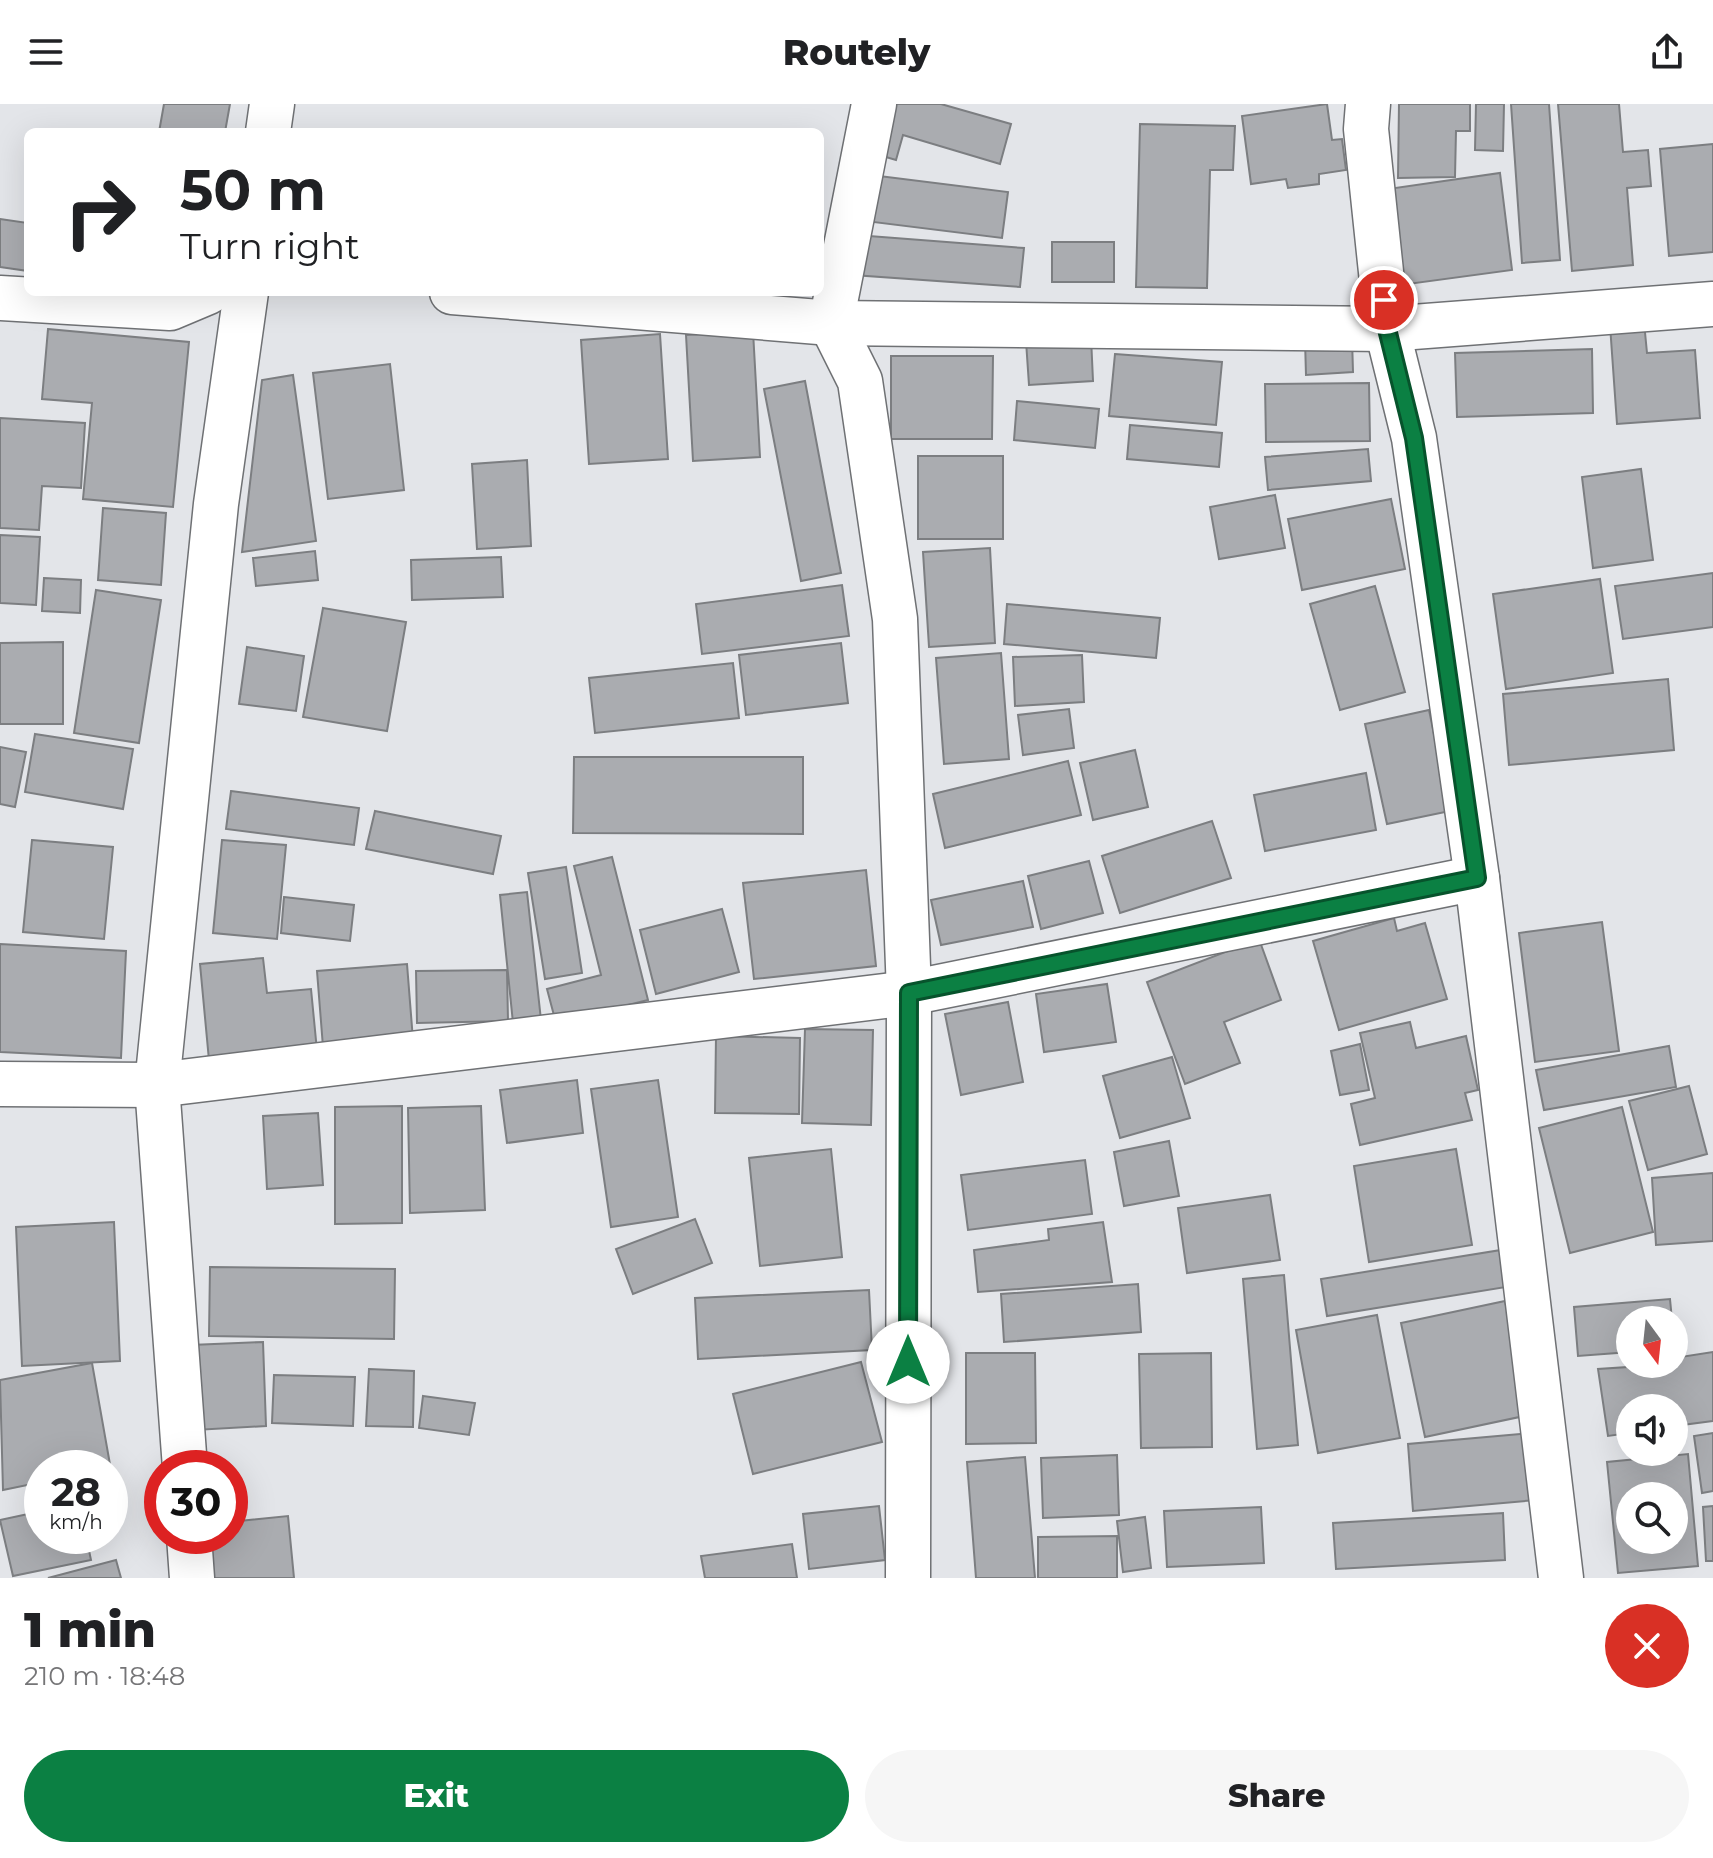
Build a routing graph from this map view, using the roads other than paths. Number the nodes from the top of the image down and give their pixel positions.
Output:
1 (272, 104) edge
2 (874, 104) edge
3 (1368, 104) edge
4 (269, 128) edge
5 (198, 296) edge
6 (245, 296) edge
7 (501, 296) edge
8 (0, 298) edge
9 (1713, 304) edge
10 (831, 323) junction
11 (1387, 329) junction
12 (1477, 878) junction
13 (909, 993) junction
14 (0, 1084) edge
15 (157, 1085) junction
16 (184, 1450) edge
17 (190, 1554) edge
18 (192, 1578) edge
19 (908, 1578) edge
20 (1561, 1578) edge

1 - 4 street
2 - 10 street
3 - 11 street
5 - 8 street
6 - 15 street
7 - 10 street
9 - 11 street
10 - 11 street
10 - 13 street
11 - 12 street
12 - 13 street
12 - 20 street
13 - 15 street
13 - 19 street
14 - 15 street
15 - 16 street
17 - 18 street

